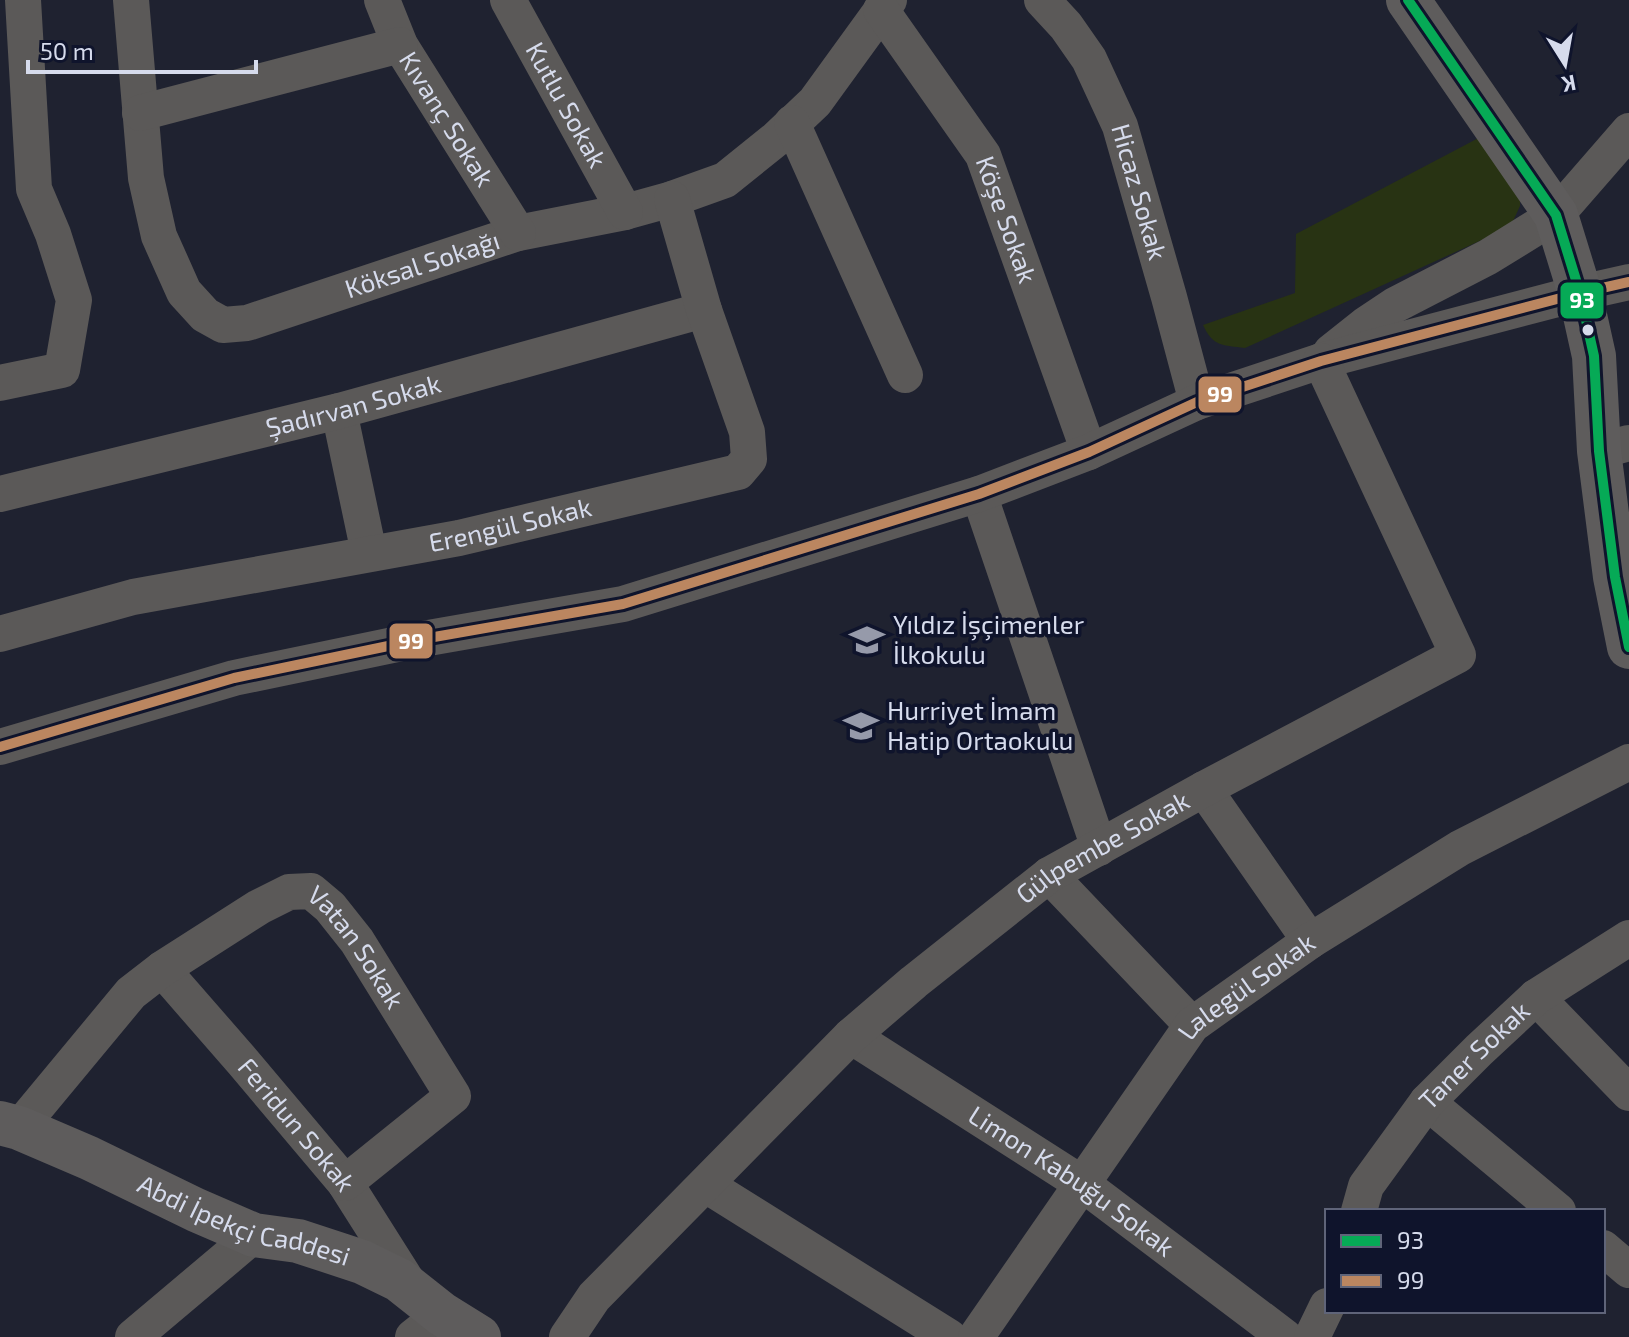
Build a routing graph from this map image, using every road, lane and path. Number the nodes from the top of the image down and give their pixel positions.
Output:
1 (23, 0) edge
2 (131, 0) edge
3 (382, 0) edge
4 (508, 0) edge
5 (1042, 0) edge
6 (1408, 0) edge
7 (885, 5) edge
8 (400, 45) junction
9 (140, 113) junction
10 (792, 123) junction
11 (1629, 131) edge
12 (672, 199) junction
13 (625, 212) junction
14 (1556, 215) junction
15 (518, 233) junction
16 (1629, 282) edge
17 (1580, 293) junction
18 (704, 310) junction
19 (1321, 361) junction
20 (905, 375) dead end
21 (0, 383) edge
22 (1197, 402) junction
23 (339, 411) junction
24 (1614, 447) edge
25 (1089, 452) junction
26 (0, 494) edge
27 (979, 494) junction
28 (369, 553) junction
29 (0, 634) edge
30 (1629, 647) edge
31 (0, 747) edge
32 (1629, 762) edge
33 (1204, 789) junction
34 (1099, 848) junction
35 (1049, 875) junction
36 (1629, 938) edge
37 (1310, 941) junction
38 (162, 969) junction
39 (1536, 997) junction
40 (1192, 1025) junction
41 (851, 1036) junction
42 (1629, 1093) edge
43 (1427, 1102) junction
44 (10, 1126) edge
45 (345, 1183) junction
46 (1081, 1183) junction
47 (706, 1185) junction
48 (1360, 1209) edge
49 (1556, 1209) edge
50 (254, 1235) junction
51 (1605, 1250) edge
52 (1629, 1270) edge
53 (1325, 1310) edge
54 (423, 1315) edge
55 (133, 1337) edge
56 (479, 1337) edge
57 (567, 1337) edge
58 (949, 1337) edge
59 (976, 1337) edge
60 (1285, 1337) edge
61 (1312, 1337) edge

1 - 21 street
2 - 9 street, Köksal Sokağı
3 - 8 street, Kıvanç Sokak
4 - 13 street, Kutlu Sokak
5 - 22 street, Hicaz Sokak
6 - 14 street
7 - 10 street, Köksal Sokağı
7 - 25 street, Köşe Sokak
8 - 9 street
8 - 15 street, Kıvanç Sokak
9 - 15 street, Köksal Sokağı
10 - 12 street, Köksal Sokağı
10 - 20 street
11 - 14 street
12 - 13 street, Köksal Sokağı
12 - 18 street, Erengül Sokak
13 - 15 street, Köksal Sokağı
14 - 17 street
14 - 19 street
16 - 17 street
17 - 19 street
17 - 24 street
18 - 23 street, Şadırvan Sokak
18 - 28 street, Erengül Sokak
19 - 22 street
19 - 33 street, Gülpembe Sokak
22 - 25 street
23 - 26 street, Şadırvan Sokak
23 - 28 street
24 - 30 street
25 - 27 street
27 - 31 street
27 - 34 street
28 - 29 street, Erengül Sokak
32 - 37 street, Lalegül Sokak
33 - 34 street, Gülpembe Sokak
33 - 37 street
34 - 35 street, Gülpembe Sokak
35 - 40 street
35 - 41 street, Gülpembe Sokak
36 - 39 street, Taner Sokak
37 - 40 street, Lalegül Sokak
38 - 44 street, Vatan Sokak
38 - 45 street, Feridun Sokak
38 - 45 street, Vatan Sokak
39 - 42 street
39 - 43 street, Taner Sokak
40 - 46 street, Lalegül Sokak
41 - 46 street, Limon Kabuğu Sokak
41 - 47 street, Gülpembe Sokak
43 - 48 street, Taner Sokak
43 - 49 street
44 - 50 street, Abdi İpekçi Caddesi
45 - 54 street, Feridun Sokak
46 - 59 street, Lalegül Sokak
46 - 60 street, Limon Kabuğu Sokak
47 - 57 street, Gülpembe Sokak
47 - 58 street
50 - 54 street, Abdi İpekçi Caddesi
50 - 55 street
51 - 52 street
53 - 61 street
54 - 56 street, Abdi İpekçi Caddesi

